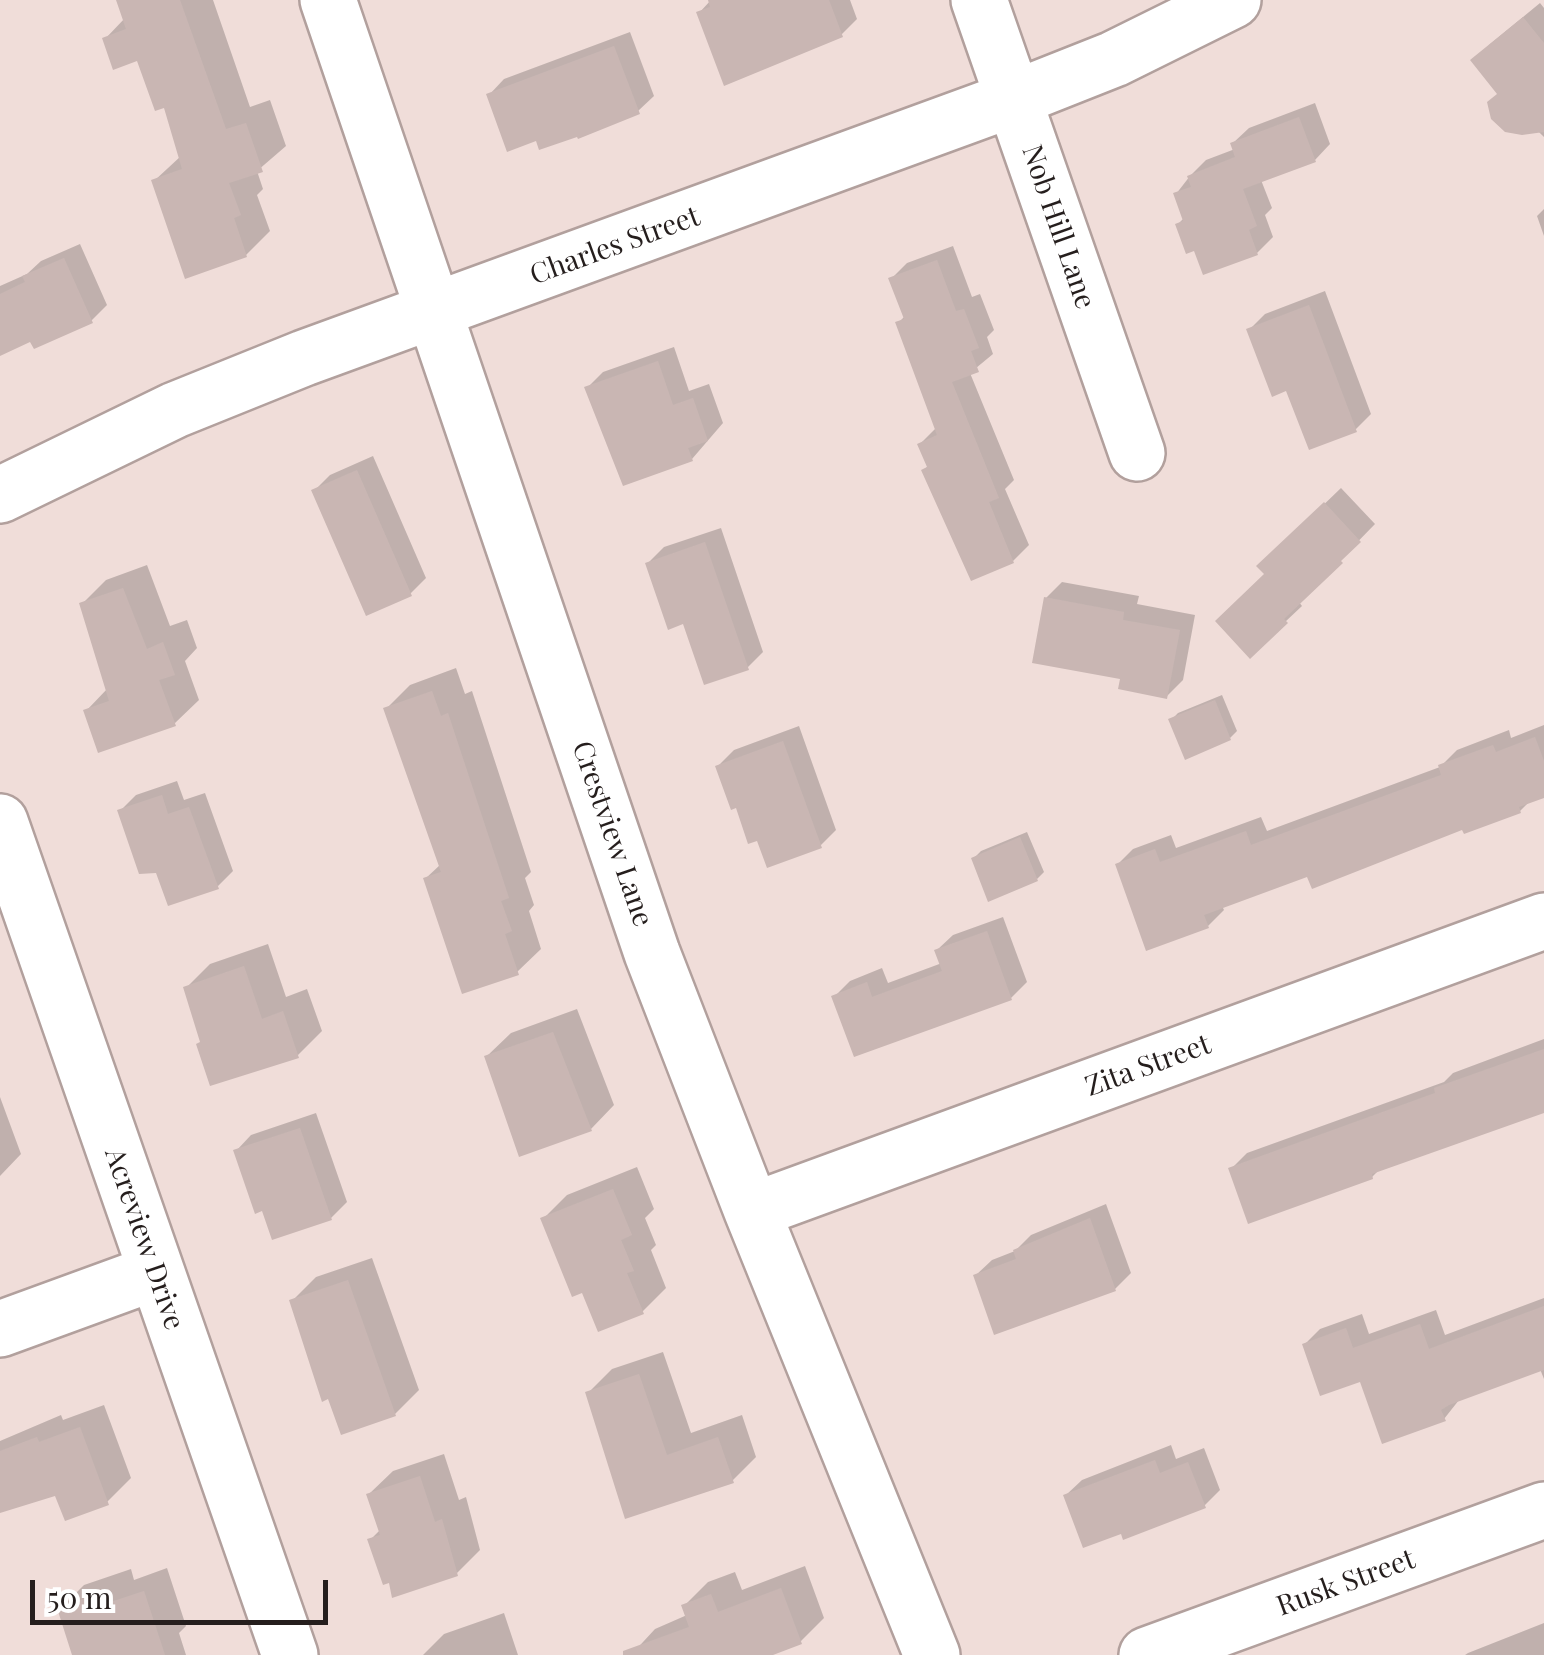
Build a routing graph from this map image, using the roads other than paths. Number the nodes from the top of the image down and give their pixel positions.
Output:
1 (328, 0) edge
2 (979, 0) edge
3 (1232, 0) edge
4 (1013, 99) junction
5 (434, 313) junction
6 (1137, 453) dead end
7 (0, 495) edge
8 (0, 822) edge
9 (1544, 921) edge
10 (752, 1210) junction
11 (156, 1272) junction
12 (0, 1329) edge
13 (1544, 1510) edge
14 (290, 1655) edge
15 (932, 1655) edge
16 (1147, 1655) edge

1 - 5 street, Crestview Lane
2 - 4 street, Nob Hill Lane
3 - 4 street, Charles Street
4 - 5 street, Charles Street
4 - 6 street, Nob Hill Lane
5 - 7 street, Charles Street
5 - 10 street, Crestview Lane
8 - 11 street, Acreview Drive
9 - 10 street, Zita Street
10 - 15 street, Crestview Lane
11 - 12 street
11 - 14 street, Acreview Drive
13 - 16 street, Rusk Street

